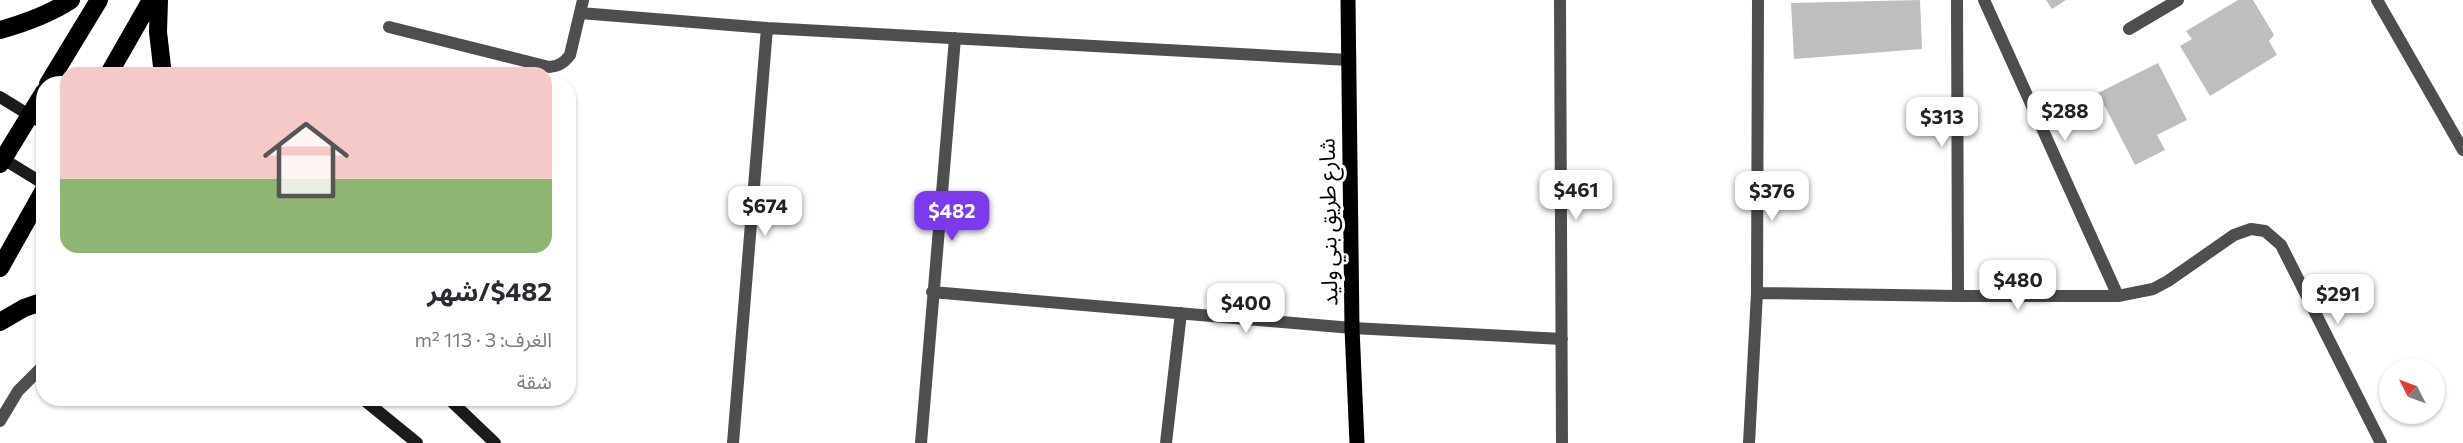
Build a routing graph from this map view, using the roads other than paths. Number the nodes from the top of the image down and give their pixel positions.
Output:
1 (71, 0) edge
2 (99, 0) edge
3 (151, 0) edge
4 (159, 0) edge
5 (1348, 0) edge
6 (1560, 0) edge
7 (1758, 0) edge
8 (1957, 0) edge
9 (1984, 0) edge
10 (2178, 0) edge
11 (2377, 0) edge
12 (581, 6) edge
13 (389, 27) dead end
14 (767, 28) junction
15 (2129, 29) dead end
16 (0, 30) edge
17 (955, 38) junction
18 (1349, 60) junction
19 (53, 76) edge
20 (108, 76) edge
21 (163, 76) edge
22 (0, 98) edge
23 (36, 120) edge
24 (2463, 150) edge
25 (1, 160) edge
26 (36, 180) edge
27 (36, 204) edge
28 (0, 268) edge
29 (932, 292) junction
30 (1757, 293) junction
31 (1958, 296) junction
32 (2118, 296) junction
33 (36, 304) edge
34 (1181, 313) junction
35 (0, 322) edge
36 (1352, 328) junction
37 (1562, 339) junction
38 (36, 373) edge
39 (372, 406) edge
40 (456, 406) edge
41 (0, 421) edge
42 (417, 443) edge
43 (495, 443) edge
44 (733, 443) edge
45 (921, 443) edge
46 (1166, 443) edge
47 (1358, 443) edge
48 (1562, 443) edge
49 (1749, 443) edge
50 (2381, 443) edge

1 - 16 highway
2 - 19 highway
3 - 20 highway
4 - 21 highway
5 - 18 main road, شارع طريق بني وليد
6 - 37 street
7 - 30 street
8 - 31 street
9 - 32 street
10 - 15 street
11 - 24 street
12 - 13 street
12 - 14 street
14 - 17 street
14 - 44 street
17 - 18 street
17 - 29 street
18 - 36 main road, شارع طريق بني وليد
22 - 23 street
23 - 25 highway
25 - 26 street
27 - 28 highway
29 - 34 street
29 - 45 street
30 - 31 street
30 - 49 street
31 - 32 street
32 - 50 street
33 - 35 highway
34 - 36 street
34 - 46 street
36 - 37 street
36 - 47 main road, شارع طريق بني وليد
37 - 48 street
38 - 41 street
39 - 42 street
40 - 43 street

